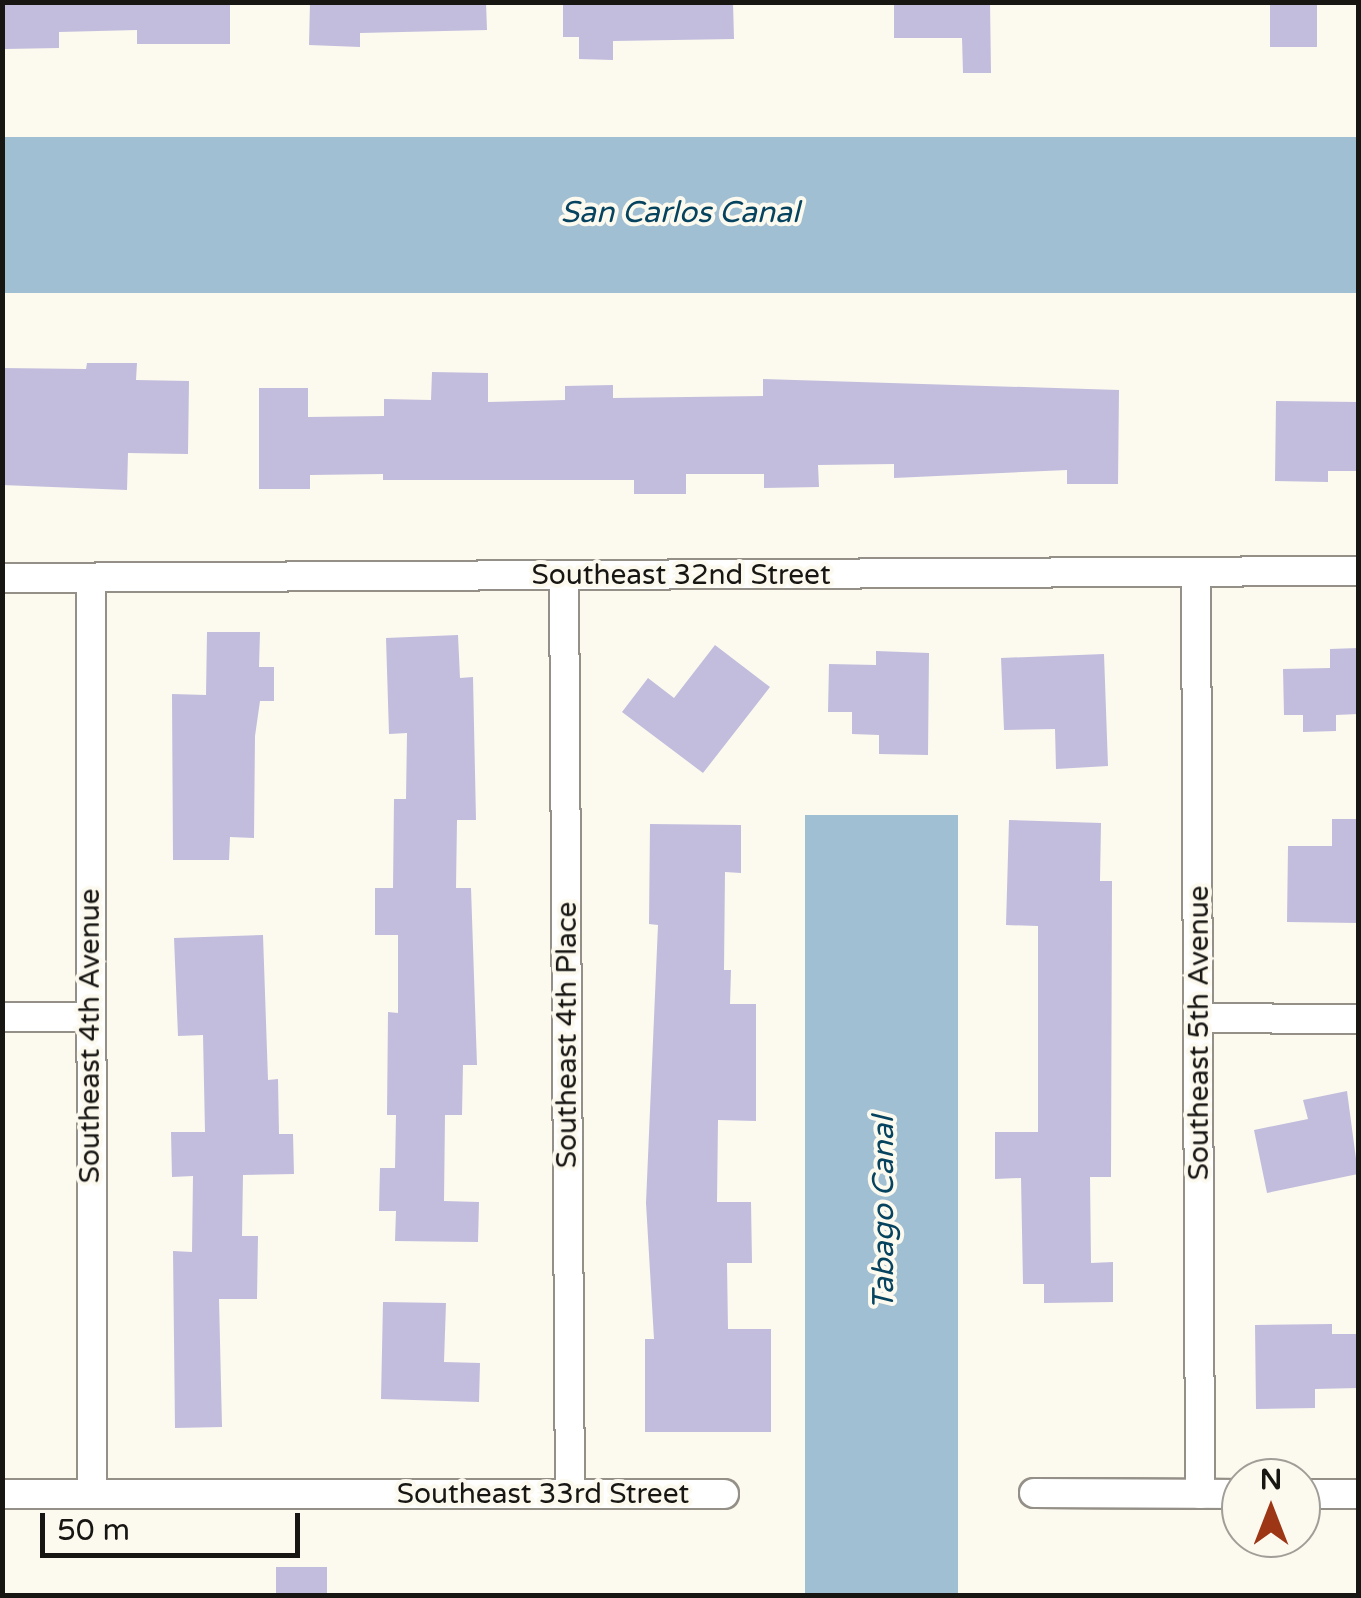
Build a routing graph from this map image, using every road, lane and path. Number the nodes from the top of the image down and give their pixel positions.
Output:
1 (1358, 571) edge
2 (1196, 572) junction
3 (564, 576) junction
4 (2, 578) edge
5 (91, 578) junction
6 (90, 1017) junction
7 (2, 1018) edge
8 (1200, 1018) junction
9 (1358, 1018) edge
10 (1034, 1493) dead end
11 (2, 1494) edge
12 (92, 1494) junction
13 (570, 1494) junction
14 (724, 1494) dead end
15 (1200, 1494) junction
16 (1221, 1494) edge
17 (1321, 1494) edge
18 (1358, 1494) edge

1 - 2 street, Southeast 32nd Street
2 - 3 street, Southeast 32nd Street
2 - 8 street, Southeast 5th Avenue
3 - 5 street, Southeast 32nd Street
3 - 13 street, Southeast 4th Place
4 - 5 street, Southeast 32nd Street
5 - 6 street, Southeast 4th Avenue
6 - 7 street
6 - 12 street, Southeast 4th Avenue
8 - 9 street
8 - 15 street, Southeast 5th Avenue
10 - 15 street
11 - 12 street, Southeast 33rd Street
12 - 13 street, Southeast 33rd Street
13 - 14 street, Southeast 33rd Street
15 - 16 street
17 - 18 street

